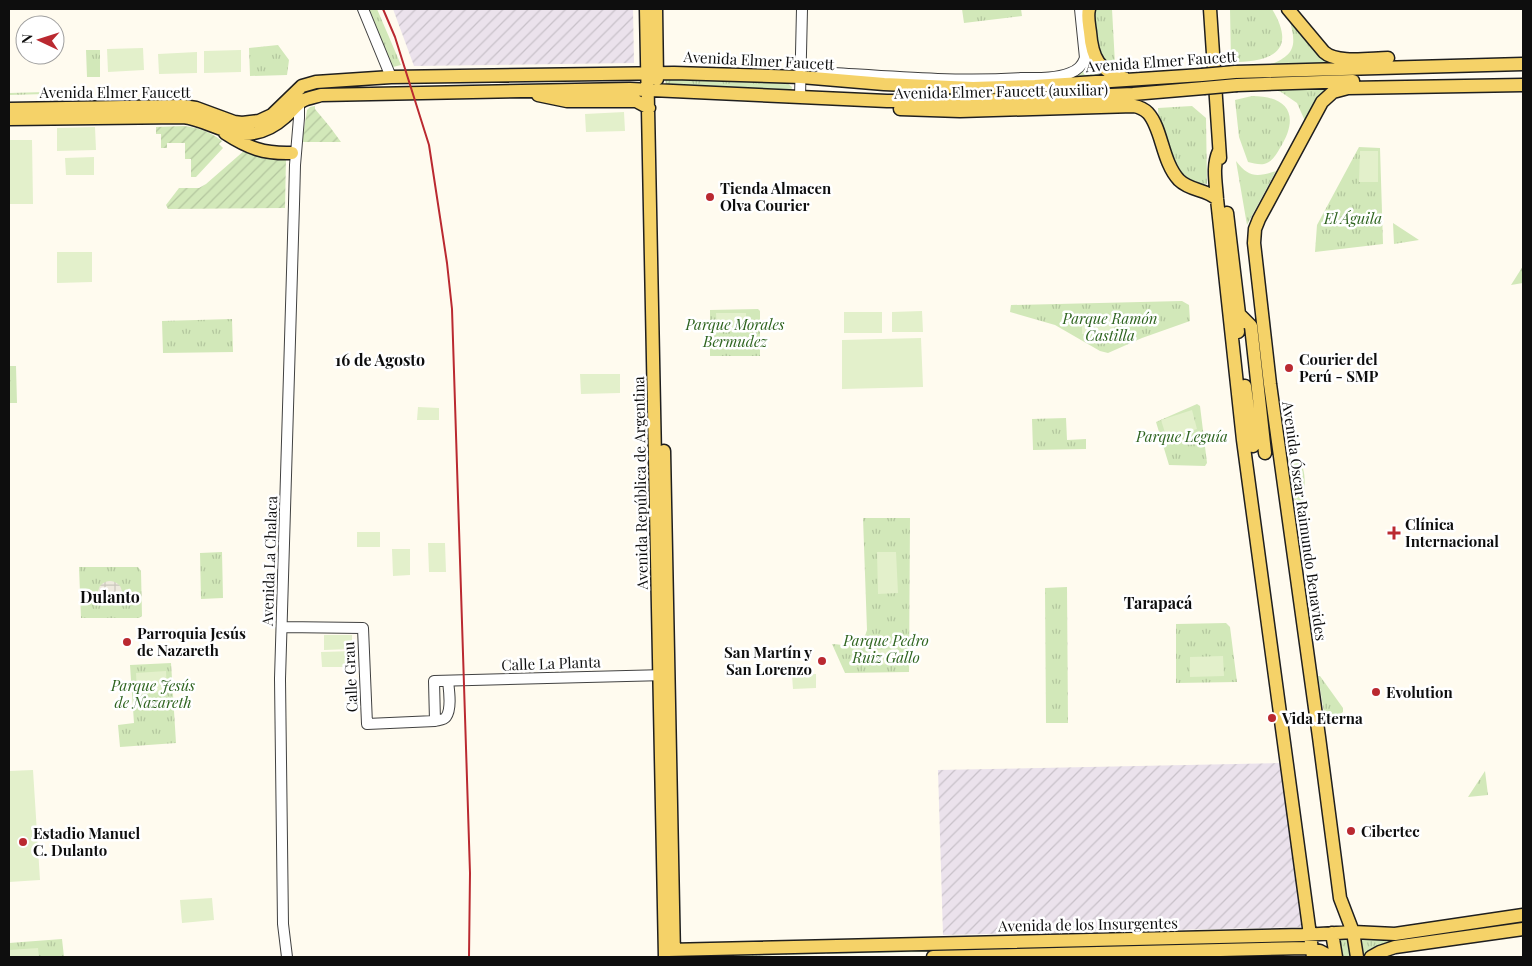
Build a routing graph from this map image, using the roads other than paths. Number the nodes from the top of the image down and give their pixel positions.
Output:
1 (363, 9) edge
2 (646, 9) edge
3 (656, 9) edge
4 (802, 9) edge
5 (1080, 9) edge
6 (1088, 9) edge
7 (1210, 9) edge
8 (1288, 9) edge
9 (1523, 56) edge
10 (1458, 57) junction
11 (1523, 64) edge
12 (1479, 65) junction
13 (652, 72) junction
14 (391, 77) junction
15 (805, 77) junction
16 (1500, 77) junction
17 (1523, 77) edge
18 (1134, 80) junction
19 (1203, 81) junction
20 (884, 84) junction
21 (1523, 85) edge
22 (910, 86) junction
23 (1481, 86) junction
24 (954, 87) junction
25 (653, 90) junction
26 (524, 91) junction
27 (802, 97) junction
28 (819, 97) junction
29 (295, 100) junction
30 (997, 100) junction
31 (910, 101) junction
32 (955, 101) junction
33 (872, 104) junction
34 (649, 108) junction
35 (9, 109) edge
36 (983, 110) junction
37 (9, 120) edge
38 (215, 126) junction
39 (1219, 151) junction
40 (293, 159) junction
41 (1217, 199) junction
42 (1261, 310) junction
43 (1240, 320) junction
44 (1270, 384) junction
45 (1237, 393) junction
46 (1254, 407) junction
47 (1262, 427) junction
48 (1253, 446) dead end
49 (1279, 446) junction
50 (1265, 453) dead end
51 (282, 627) junction
52 (664, 675) junction
53 (448, 681) junction
54 (435, 721) junction
55 (1346, 914) junction
56 (1517, 916) edge
57 (1518, 930) edge
58 (1353, 932) junction
59 (1374, 933) junction
60 (1322, 934) junction
61 (1261, 942) junction
62 (670, 953) edge
63 (1324, 955) edge
64 (1067, 956) edge
65 (287, 957) edge
66 (933, 957) edge
67 (1357, 957) edge
68 (1372, 957) edge

1 - 14 street
2 - 13 main road, Avenida República de Argentina
3 - 13 main road, Avenida República de Argentina
4 - 15 street
5 - 15 street, Avenida Elmer Faucett (auxiliar)
6 - 18 main road
7 - 39 main road, Avenida Óscar Raimundo Benavides
8 - 10 main road
9 - 10 main road
10 - 12 main road
11 - 12 main road, Avenida Elmer Faucett
12 - 19 main road, Avenida Elmer Faucett, bridge
13 - 14 main road, Avenida Elmer Faucett
13 - 15 main road, Avenida Elmer Faucett
13 - 25 main road, Avenida República de Argentina
14 - 29 main road, Avenida Elmer Faucett
15 - 20 main road, Avenida Elmer Faucett
15 - 27 street
16 - 17 main road, Avenida Elmer Faucett
16 - 19 main road, Avenida Elmer Faucett, bridge
16 - 23 main road
18 - 19 main road, Avenida Elmer Faucett
18 - 24 main road, Avenida Elmer Faucett
19 - 30 main road, Avenida Elmer Faucett
20 - 22 main road, Avenida Elmer Faucett
20 - 28 main road
21 - 23 main road
22 - 24 main road, Avenida Elmer Faucett
22 - 31 main road
23 - 42 main road, Avenida Óscar Raimundo Benavides
24 - 32 main road
25 - 26 main road, Avenida Elmer Faucett
25 - 27 main road, Avenida Elmer Faucett
25 - 34 main road, Avenida República de Argentina
25 - 52 main road, Avenida República de Argentina
26 - 29 main road, Avenida Elmer Faucett
26 - 34 main road
27 - 28 main road, Avenida Elmer Faucett
27 - 33 main road, Avenida Elmer Faucett (auxiliar)
28 - 33 main road, Avenida Elmer Faucett
29 - 35 main road, Avenida Elmer Faucett
29 - 38 main road, Avenida Elmer Faucett
29 - 40 street, Avenida La Chalaca
30 - 32 main road, Avenida Elmer Faucett
30 - 36 main road
31 - 32 main road, Avenida Elmer Faucett
31 - 33 main road, Avenida Elmer Faucett
33 - 36 main road, Avenida Elmer Faucett (auxiliar)
34 - 52 main road, Avenida República de Argentina
36 - 41 main road, Avenida Elmer Faucett (auxiliar)
37 - 38 main road, Avenida Elmer Faucett
38 - 40 main road
39 - 41 main road, Avenida Óscar Raimundo Benavides
39 - 43 main road, Avenida Óscar Raimundo Benavides
40 - 51 street, Avenida La Chalaca
41 - 43 main road, Avenida Óscar Raimundo Benavides
42 - 43 main road
42 - 44 main road, Avenida Óscar Raimundo Benavides
43 - 45 main road, Avenida Óscar Raimundo Benavides
43 - 46 main road, Avenida Óscar Raimundo Benavides
44 - 46 main road
44 - 49 main road, Avenida Óscar Raimundo Benavides
45 - 46 main road
45 - 60 main road, Avenida Óscar Raimundo Benavides
46 - 47 main road, Avenida Óscar Raimundo Benavides
46 - 48 main road, Avenida Óscar Raimundo Benavides
47 - 49 main road
47 - 50 main road, Avenida Óscar Raimundo Benavides
49 - 55 main road, Avenida Óscar Raimundo Benavides
51 - 54 street, Calle Grau
51 - 65 street, Avenida La Chalaca
52 - 53 street, Calle La Planta
52 - 62 main road, Avenida República de Argentina
53 - 54 street
53 - 54 street, Calle La Planta
55 - 58 main road, Avenida Óscar Raimundo Benavides
55 - 59 main road
56 - 59 main road, Avenida de los Insurgentes
57 - 68 main road
58 - 59 main road, Avenida de los Insurgentes
58 - 60 main road, Avenida de los Insurgentes
58 - 67 main road, Avenida Óscar Raimundo Benavides
60 - 61 main road, Avenida de los Insurgentes
60 - 63 main road, Avenida Óscar Raimundo Benavides
61 - 62 main road, Avenida de los Insurgentes
61 - 63 main road, Avenida de los Insurgentes
61 - 64 main road, Avenida de los Insurgentes
64 - 66 main road, Avenida de los Insurgentes

